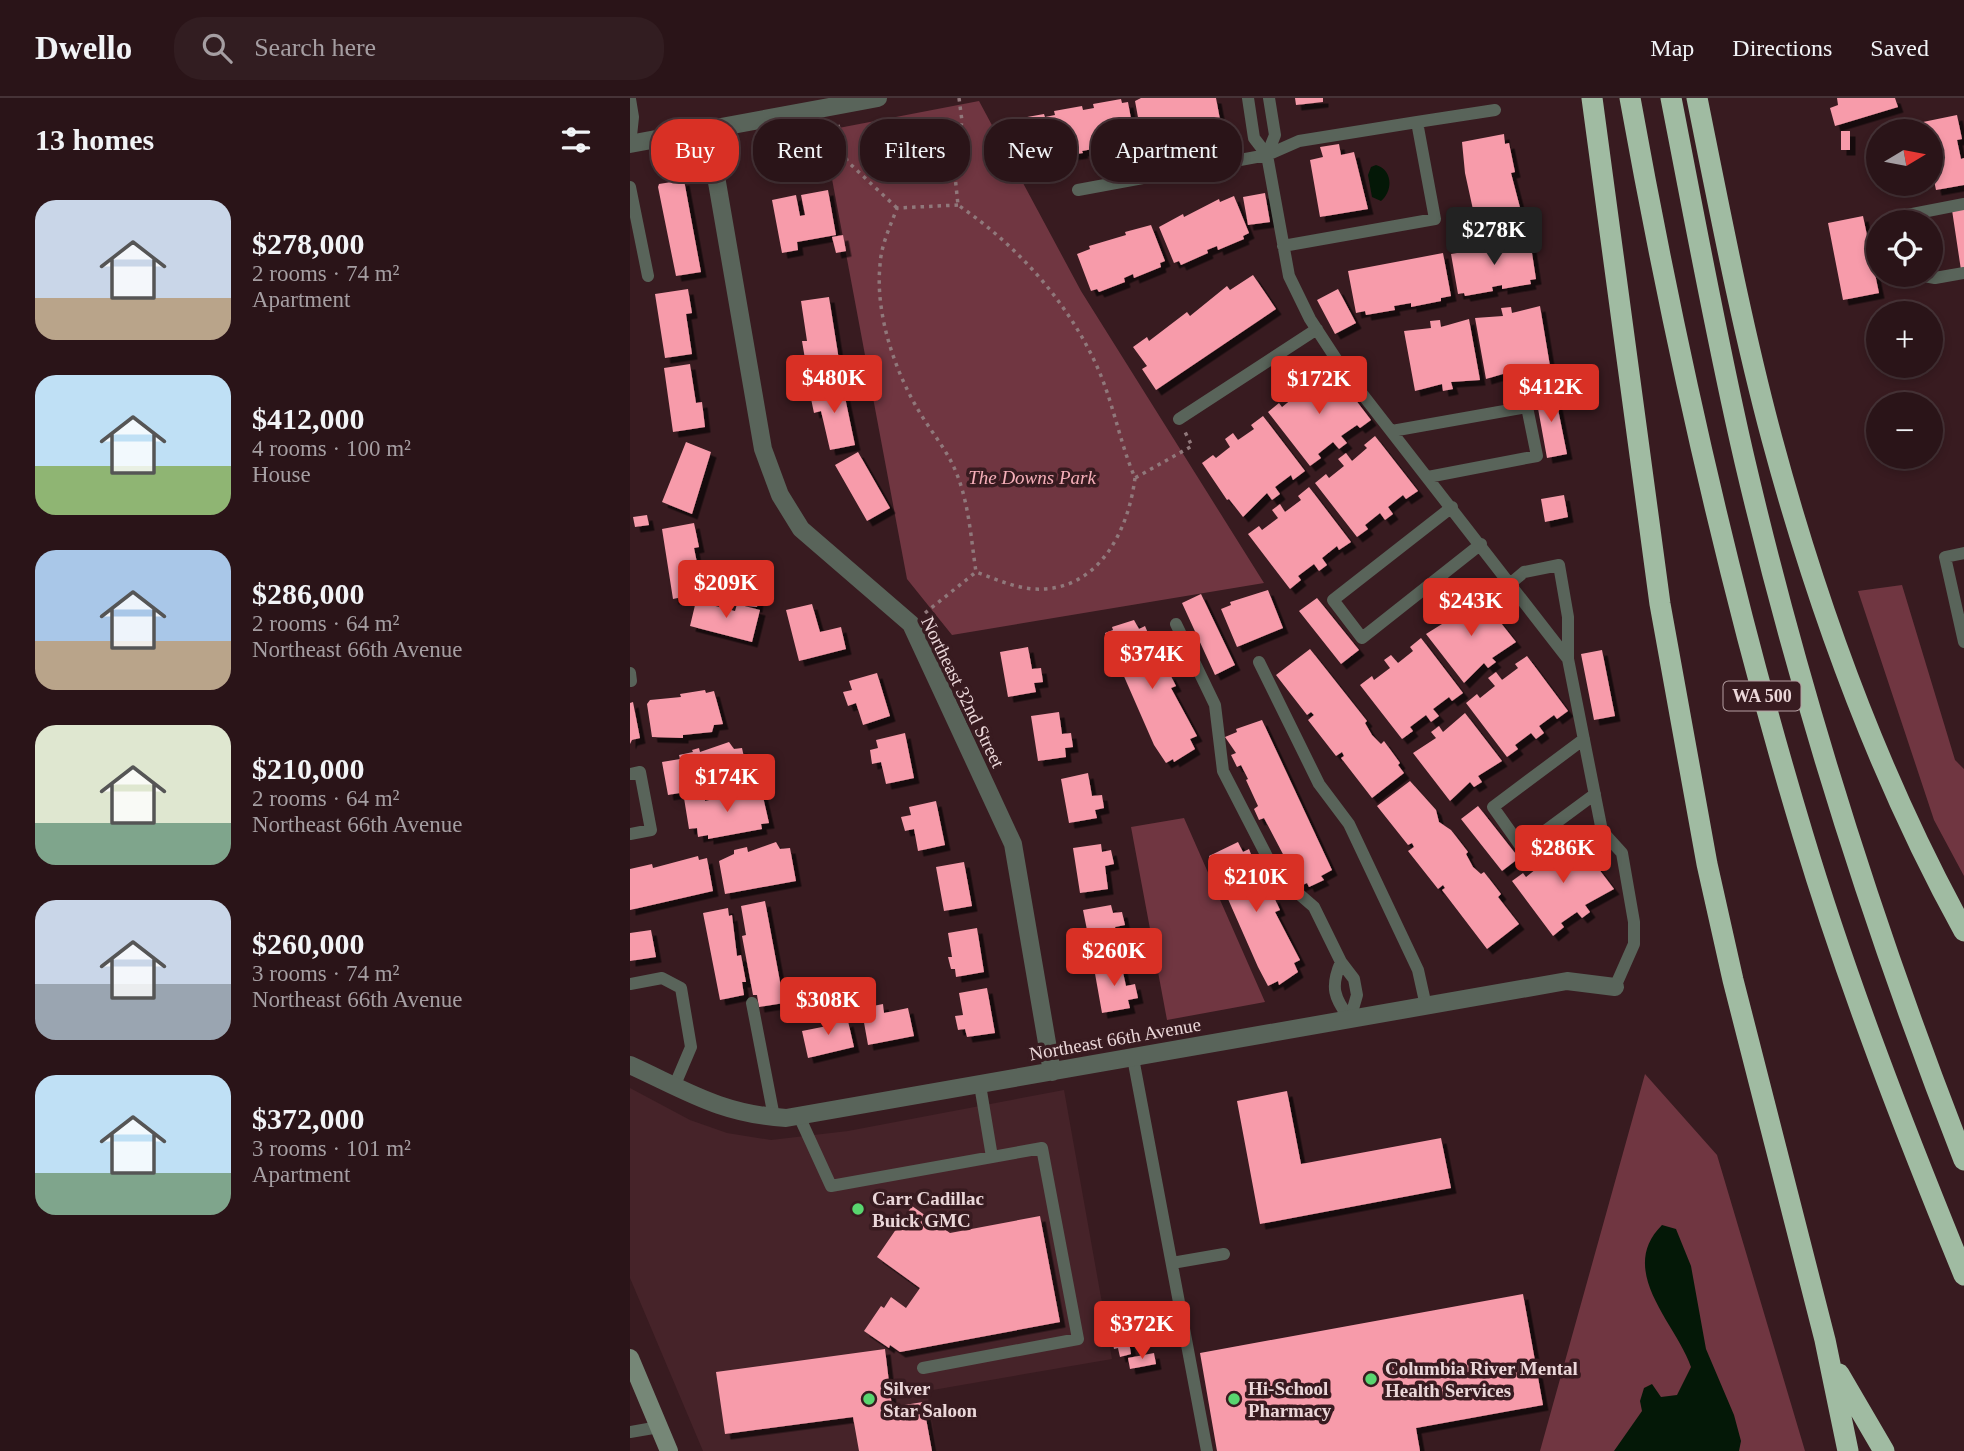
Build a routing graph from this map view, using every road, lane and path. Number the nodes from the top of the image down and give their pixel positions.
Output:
1 (878, 98) edge
2 (959, 98) edge
3 (1248, 98) edge
4 (1269, 98) edge
5 (1592, 98) edge
6 (1630, 98) edge
7 (1671, 98) edge
8 (1697, 98) edge
9 (630, 99) edge
10 (825, 104) edge
11 (1495, 110) dead end
12 (1417, 122) junction
13 (739, 123) edge
14 (651, 140) edge
15 (630, 144) edge
16 (1267, 155) junction
17 (717, 182) edge
18 (630, 187) edge
19 (1078, 190) dead end
20 (1964, 204) edge
21 (958, 205) junction
22 (897, 208) junction
23 (1933, 210) edge
24 (1283, 246) junction
25 (1964, 273) edge
26 (648, 276) dead end
27 (1943, 277) edge
28 (1317, 329) junction
29 (1179, 419) joint
30 (1392, 431) junction
31 (1428, 477) junction
32 (1135, 478) junction
33 (1452, 507) junction
34 (1481, 544) junction
35 (1964, 553) edge
36 (976, 572) junction
37 (1511, 583) junction
38 (911, 624) junction
39 (1176, 624) dead end
40 (1964, 642) edge
41 (1568, 659) junction
42 (1259, 662) dead end
43 (1584, 739) junction
44 (630, 774) edge
45 (1595, 794) junction
46 (630, 834) edge
47 (1964, 931) edge
48 (1341, 962) junction
49 (630, 984) edge
50 (1615, 987) joint
51 (752, 1003) dead end
52 (1426, 1006) junction
53 (1350, 1019) junction
54 (1133, 1058) junction
55 (630, 1065) edge
56 (1052, 1072) junction
57 (980, 1084) junction
58 (674, 1087) junction
59 (799, 1116) junction
60 (774, 1117) junction
61 (992, 1157) junction
62 (1964, 1160) edge
63 (1224, 1254) dead end
64 (1172, 1263) junction
65 (1964, 1275) edge
66 (1825, 1340) junction
67 (630, 1358) edge
68 (923, 1368) dead end
69 (659, 1427) junction
70 (630, 1432) edge
71 (669, 1451) edge
72 (1207, 1451) edge
73 (1849, 1451) edge
74 (1884, 1451) edge

1 - 10 street
2 - 21 path
3 - 16 lane
4 - 16 lane
5 - 66 highway
6 - 65 highway, WA 500
7 - 62 highway, WA 500
8 - 47 highway
9 - 15 lane
10 - 13 street
10 - 22 path
11 - 12 lane
12 - 16 lane
12 - 24 lane
14 - 15 street
16 - 19 lane
16 - 24 lane
17 - 38 street, Northeast 32nd Street
18 - 26 lane
20 - 23 lane
21 - 22 path
21 - 32 path
22 - 36 path
24 - 28 lane
25 - 27 lane
28 - 29 lane
28 - 30 lane
29 - 32 path
30 - 31 lane
30 - 31 lane
31 - 33 lane
32 - 36 path
33 - 34 lane
33 - 34 lane
34 - 37 lane
35 - 40 lane
36 - 38 path
37 - 41 lane
37 - 41 lane
38 - 56 street, Northeast 32nd Street
39 - 48 lane
41 - 43 lane
42 - 52 lane
43 - 45 lane
43 - 45 lane
44 - 46 lane
45 - 50 lane
48 - 53 lane
48 - 53 lane
49 - 58 lane
50 - 52 street, Northeast 66th Avenue
51 - 60 lane
52 - 53 street, Northeast 66th Avenue
53 - 54 street, Northeast 66th Avenue
54 - 56 street, Northeast 66th Avenue
54 - 64 lane
55 - 58 street, Northeast 66th Avenue
56 - 57 street, Northeast 66th Avenue
57 - 59 street, Northeast 66th Avenue
57 - 61 lane
58 - 60 street, Northeast 66th Avenue
59 - 60 street, Northeast 66th Avenue
59 - 61 lane
61 - 68 lane
63 - 64 lane
64 - 72 lane
66 - 73 highway
66 - 74 highway
67 - 69 main road
69 - 70 lane
69 - 71 main road

